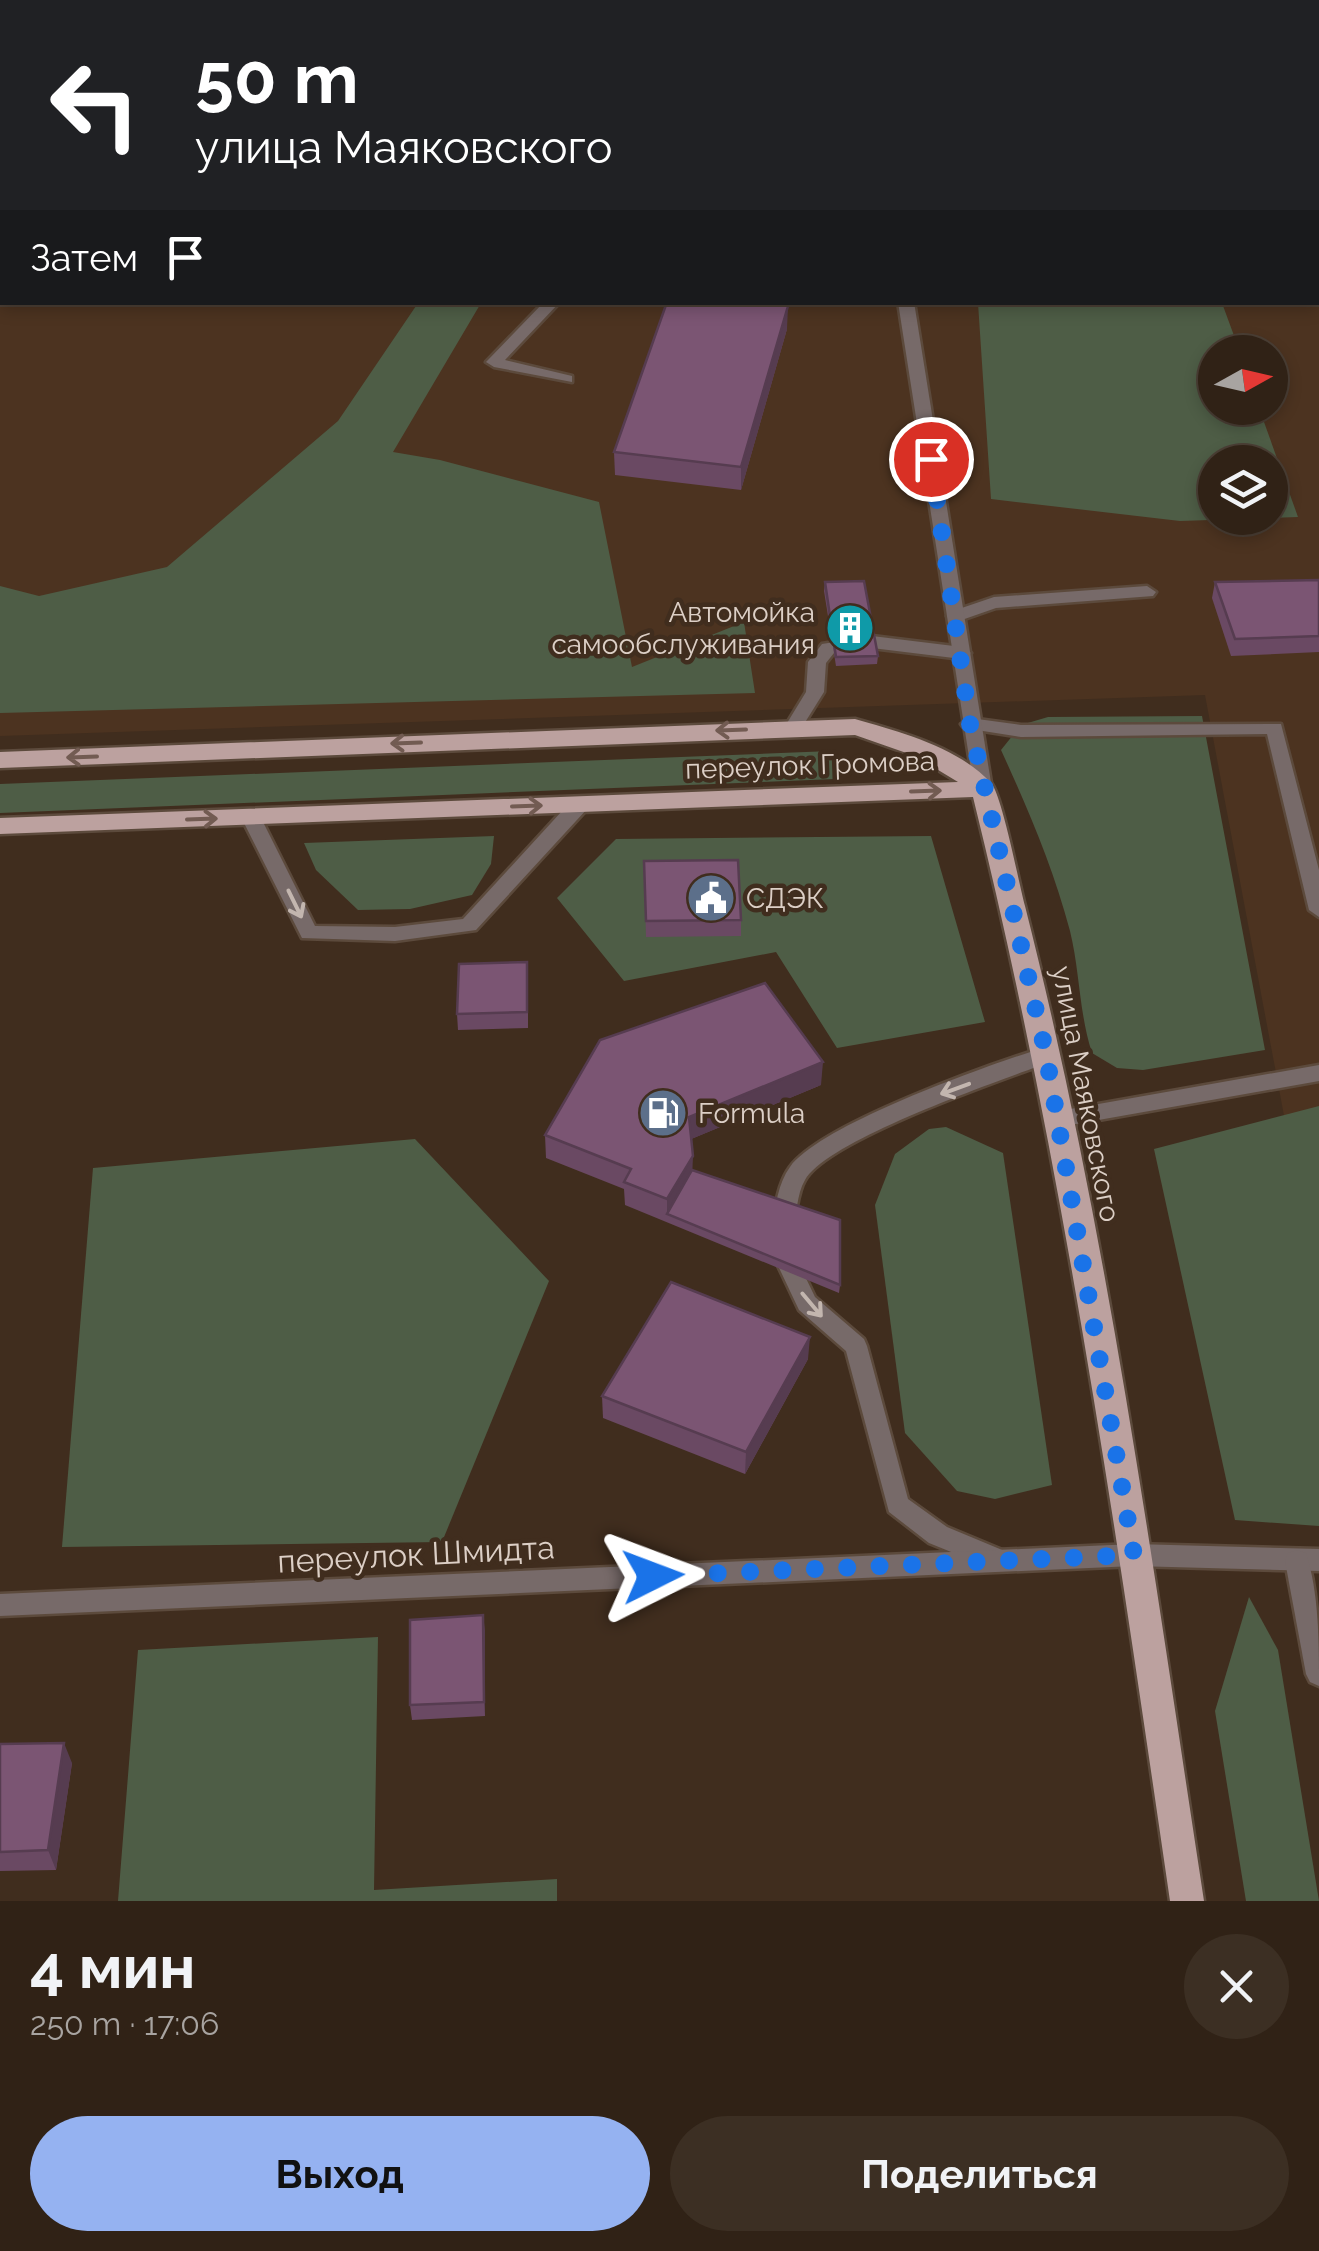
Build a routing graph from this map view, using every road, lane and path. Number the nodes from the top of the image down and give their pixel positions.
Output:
1 (549, 305) edge
2 (906, 305) edge
3 (566, 379) dead end
4 (1147, 592) dead end
5 (956, 616) junction
6 (962, 653) junction
7 (970, 724) junction
8 (792, 728) junction
9 (0, 760) edge
10 (983, 789) junction
11 (580, 804) junction
12 (251, 817) junction
13 (0, 826) edge
14 (1319, 910) edge
15 (1046, 1054) junction
16 (1319, 1073) edge
17 (1058, 1119) junction
18 (1134, 1555) junction
19 (1308, 1560) edge
20 (999, 1561) junction
21 (0, 1605) edge
22 (1319, 1674) edge
23 (1187, 1901) edge

1 - 3 street
2 - 5 street, улица Маяковского
4 - 5 street
5 - 6 street, улица Маяковского
6 - 7 street, улица Маяковского
6 - 8 street
7 - 10 street, улица Маяковского
7 - 14 street
8 -> 9 main road, переулок Громова
8 - 10 main road, переулок Громова
11 -> 10 main road, переулок Громова
10 - 15 main road, улица Маяковского
12 -> 11 main road, переулок Громова
12 -> 11 street
13 -> 12 main road, переулок Громова
15 - 17 main road, улица Маяковского
15 -> 20 street
16 - 17 street
17 - 18 main road, улица Маяковского
18 - 19 street, переулок Шмидта
18 - 20 street, переулок Шмидта
18 - 23 main road, улица Маяковского
19 - 22 street
20 - 21 street, переулок Шмидта

